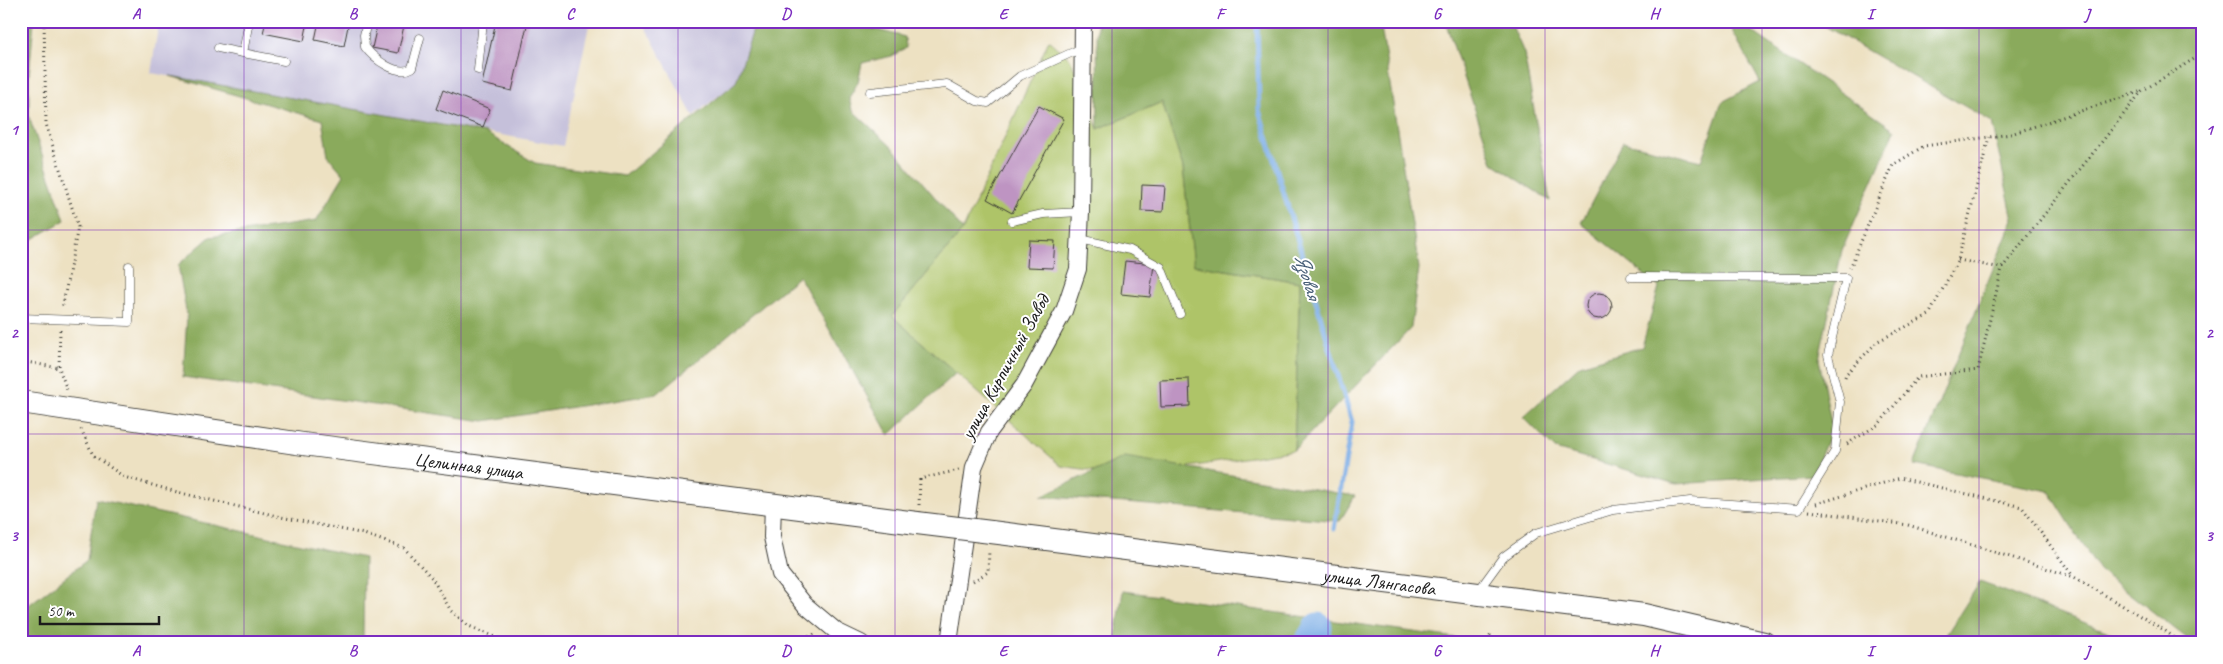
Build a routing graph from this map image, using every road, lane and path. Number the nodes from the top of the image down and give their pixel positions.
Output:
1 (44, 21) edge
2 (249, 21) edge
3 (367, 21) edge
4 (483, 21) edge
5 (1083, 21) edge
6 (420, 38) dead end
7 (218, 48) dead end
8 (1082, 48) junction
9 (243, 53) junction
10 (2202, 54) edge
11 (284, 62) dead end
12 (478, 70) dead end
13 (2142, 91) junction
14 (870, 92) dead end
15 (1989, 137) junction
16 (1082, 212) junction
17 (1012, 221) dead end
18 (1080, 239) junction
19 (1958, 260) junction
20 (129, 266) dead end
21 (2002, 268) junction
22 (1632, 278) dead end
23 (1846, 278) junction
24 (1180, 314) dead end
25 (21, 318) edge
26 (60, 320) junction
27 (21, 361) edge
28 (21, 402) edge
29 (1840, 402) junction
30 (1836, 451) junction
31 (93, 455) dead end
32 (974, 467) junction
33 (774, 503) junction
34 (1799, 509) junction
35 (918, 514) junction
36 (990, 541) junction
37 (2074, 577) junction
38 (956, 592) junction
39 (1476, 594) junction
40 (1490, 634) dead end
41 (510, 643) edge
42 (861, 643) edge
43 (949, 643) edge
44 (1493, 643) edge
45 (1764, 643) edge
46 (2181, 643) edge

1 - 26 path
2 - 9 lane
3 - 6 lane
4 - 12 lane
5 - 8 street, улица Кирпичный Завод
7 - 9 lane
8 - 14 lane
8 - 16 street, улица Кирпичный Завод
9 - 11 lane
10 - 13 path
13 - 15 path
13 - 21 path
15 - 19 path
15 - 23 path
16 - 17 lane
16 - 18 street, улица Кирпичный Завод
18 - 24 lane
18 - 32 street, улица Кирпичный Завод
19 - 21 path
19 - 29 path
20 - 26 lane
21 - 30 path
22 - 23 lane
23 - 29 lane
25 - 26 lane
26 - 27 path
28 - 33 main road, Целинная улица
29 - 30 lane
30 - 34 lane
31 - 41 path
32 - 35 path
32 - 38 street, улица Кирпичный Завод
33 - 35 main road, Целинная улица
33 - 42 street
34 - 37 path
34 - 37 path
34 - 39 lane
35 - 36 main road, улица Лянгасова, bridge
36 - 38 path
36 - 39 main road, улица Лянгасова
37 - 46 path
38 - 43 street, улица Кирпичный Завод
39 - 45 main road, улица Лянгасова
40 - 44 path

